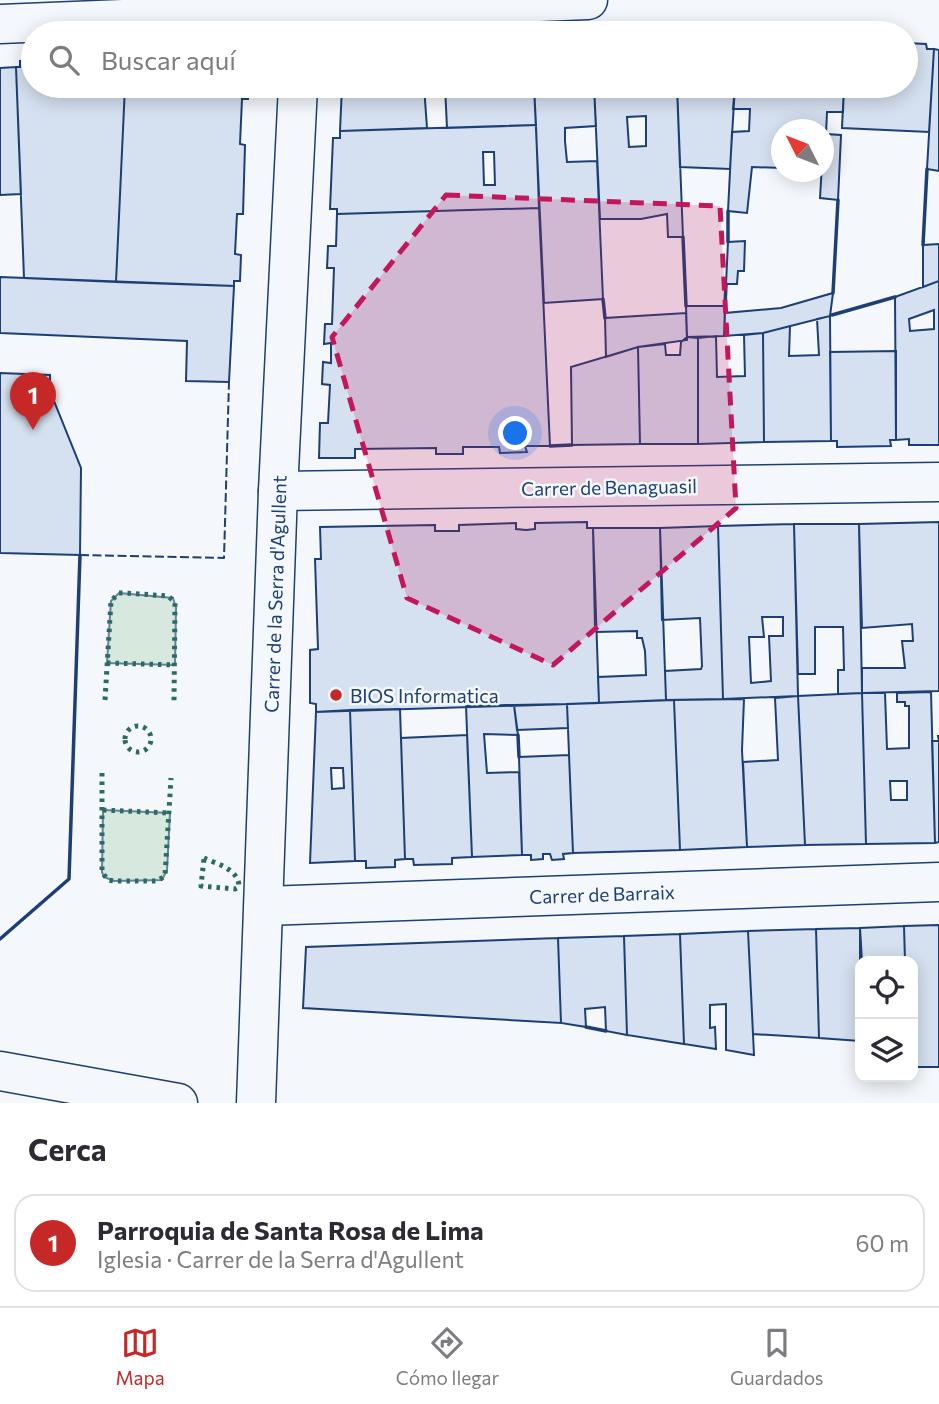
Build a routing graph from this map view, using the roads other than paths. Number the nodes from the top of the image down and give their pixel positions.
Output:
1 (588, 0) edge
2 (301, 15) edge
3 (100, 21) edge
4 (21, 23) edge
5 (0, 24) edge
6 (297, 98) edge
7 (939, 482) edge
8 (278, 491) junction
9 (939, 882) edge
10 (264, 906) junction
11 (0, 1071) edge
12 (158, 1102) edge
13 (256, 1103) edge

1 - 2 street
2 - 3 street
4 - 5 street
6 - 8 street, Carrer de la Serra d'Agullent
7 - 8 street, Carrer de Benaguasil
8 - 10 street, Carrer de la Serra d'Agullent
9 - 10 street, Carrer de Barraix
10 - 13 street, Carrer de la Serra d'Agullent
11 - 12 street

